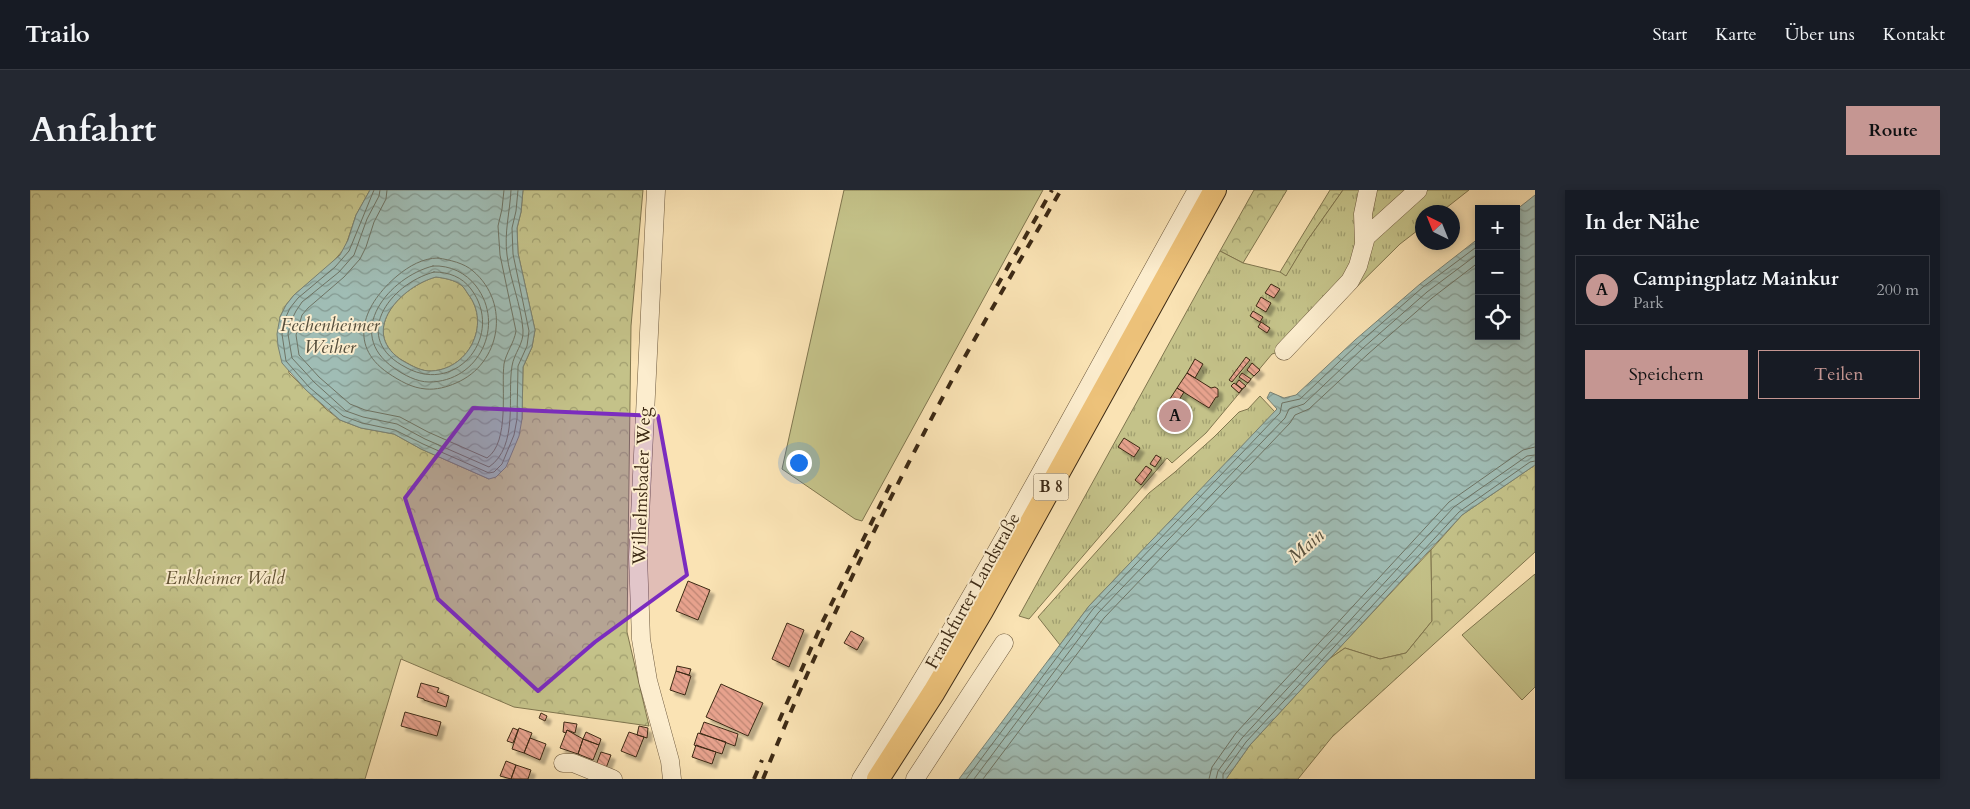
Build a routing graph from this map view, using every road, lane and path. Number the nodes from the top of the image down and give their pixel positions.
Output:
1 (656, 190) edge
2 (1197, 190) edge
3 (1215, 190) edge
4 (1232, 190) edge
5 (1368, 190) edge
6 (1418, 190) edge
7 (1364, 242) junction
8 (1284, 352) dead end
9 (1004, 643) dead end
10 (563, 763) dead end
11 (613, 779) edge
12 (672, 779) edge
13 (861, 779) edge
14 (878, 779) edge
15 (896, 779) edge
16 (915, 779) edge

1 - 12 street, Wilhelmsbader Weg
2 - 13 street, Frankfurter Landstraße
3 - 14 main road, B 8
4 - 15 main road, B 8
5 - 7 street
6 - 7 street
7 - 8 street
9 - 16 street
10 - 11 street

